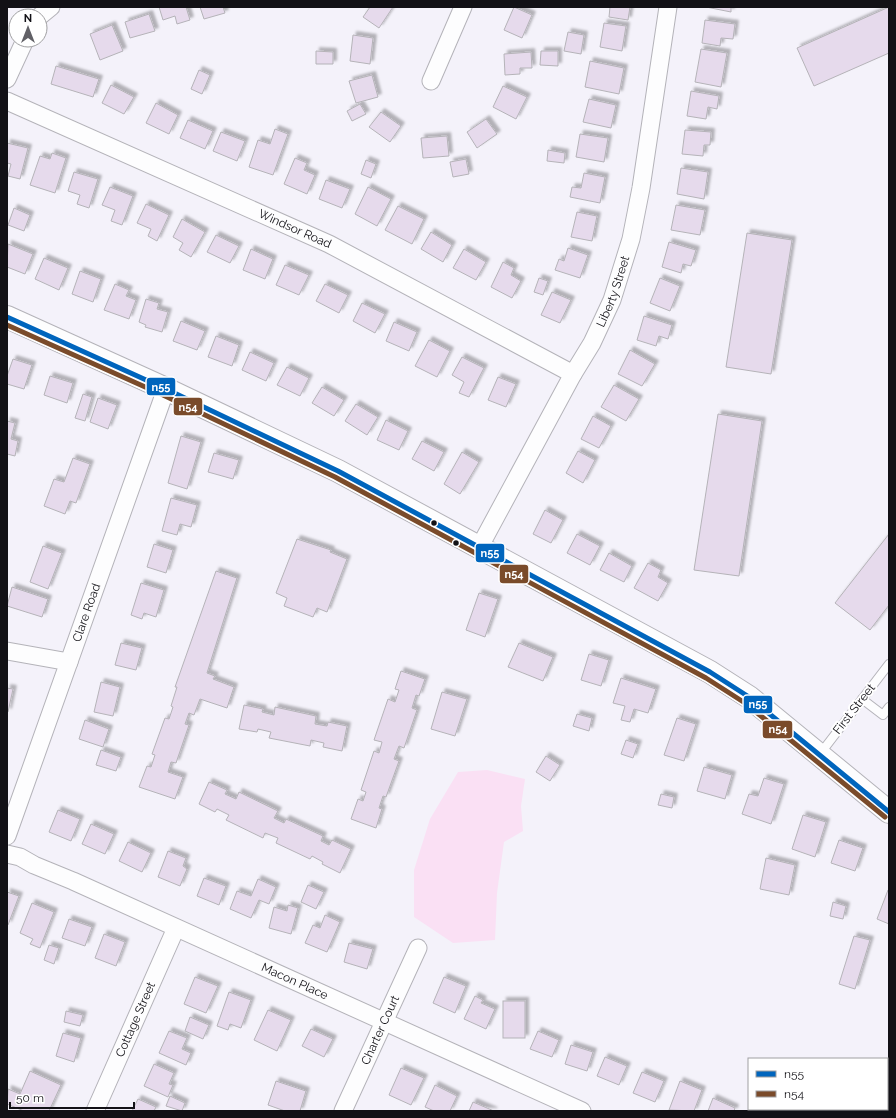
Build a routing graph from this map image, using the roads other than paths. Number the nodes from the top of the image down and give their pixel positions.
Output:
1 (463, 7) edge
2 (668, 7) edge
3 (21, 48) edge
4 (7, 79) edge
5 (431, 81) dead end
6 (7, 101) edge
7 (7, 317) edge
8 (573, 374) junction
9 (166, 389) junction
10 (479, 548) junction
11 (7, 651) edge
12 (69, 662) junction
13 (889, 664) edge
14 (862, 699) junction
15 (889, 707) edge
16 (820, 754) junction
17 (889, 812) edge
18 (7, 836) edge
19 (7, 854) edge
20 (176, 928) junction
21 (418, 948) dead end
22 (384, 1021) junction
23 (95, 1111) edge
24 (343, 1111) edge
25 (582, 1111) edge

1 - 5 street
2 - 8 street, Liberty Street
3 - 4 street
6 - 8 street, Windsor Road
7 - 9 main road
8 - 10 street, Liberty Street
9 - 10 main road
9 - 12 street, Clare Road
10 - 16 main road
11 - 12 street
12 - 18 street, Clare Road
13 - 14 lane, First Street
14 - 15 lane
14 - 16 lane, First Street
16 - 17 main road
19 - 20 street, Macon Place
20 - 22 street, Macon Place
20 - 23 street, Cottage Street
21 - 22 street, Charter Court
22 - 24 street, Charter Court
22 - 25 street, Macon Place

